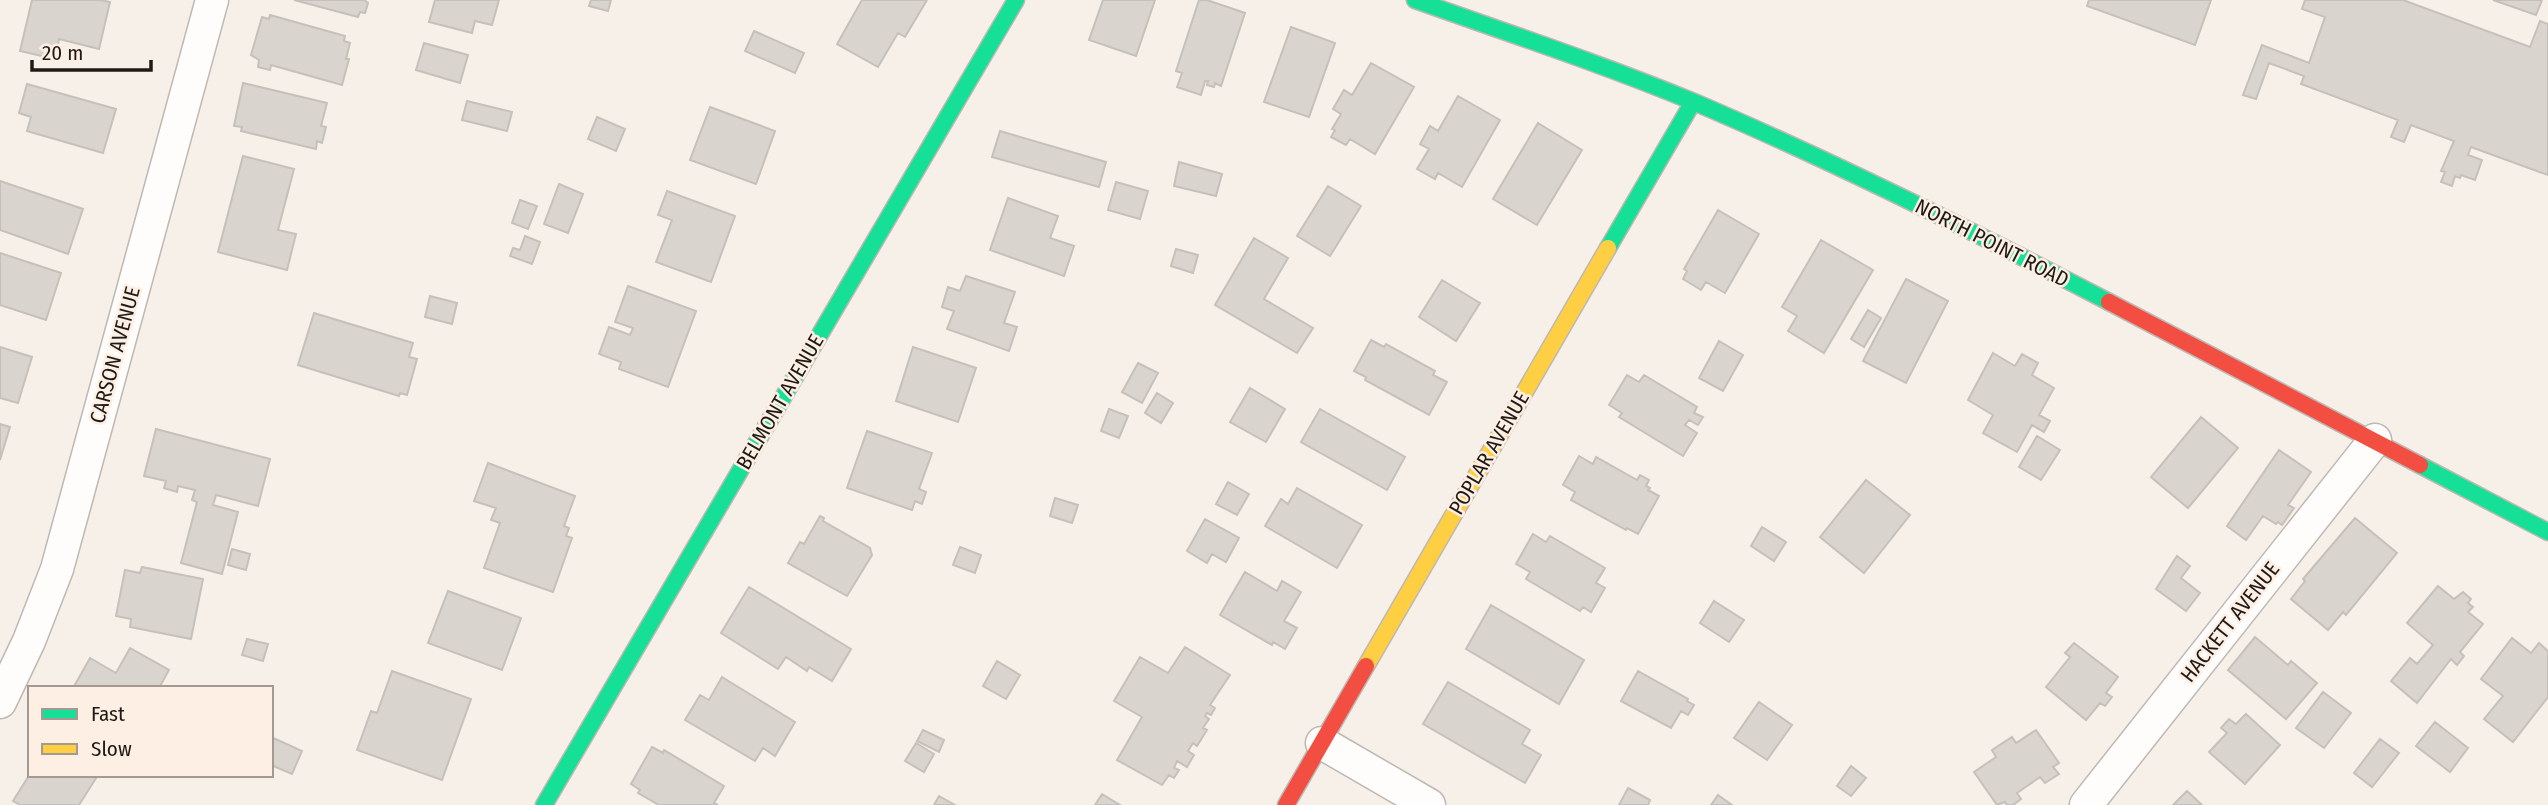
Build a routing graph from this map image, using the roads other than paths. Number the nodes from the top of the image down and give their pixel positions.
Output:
1 (212, 0) edge
2 (1016, 0) edge
3 (1415, 0) edge
4 (1693, 102) junction
5 (2375, 440) junction
6 (2548, 532) edge
7 (0, 702) edge
8 (1322, 743) junction
9 (544, 805) edge
10 (1286, 805) edge
11 (1429, 805) edge
12 (2086, 805) edge

1 - 7 street, CARSON AVENUE
2 - 9 street, BELMONT AVENUE
3 - 4 street, NORTH POINT ROAD
4 - 5 street, NORTH POINT ROAD
4 - 8 street, POPLAR AVENUE
5 - 6 street, NORTH POINT ROAD
5 - 12 street, HACKETT AVENUE
8 - 10 street, POPLAR AVENUE
8 - 11 street

